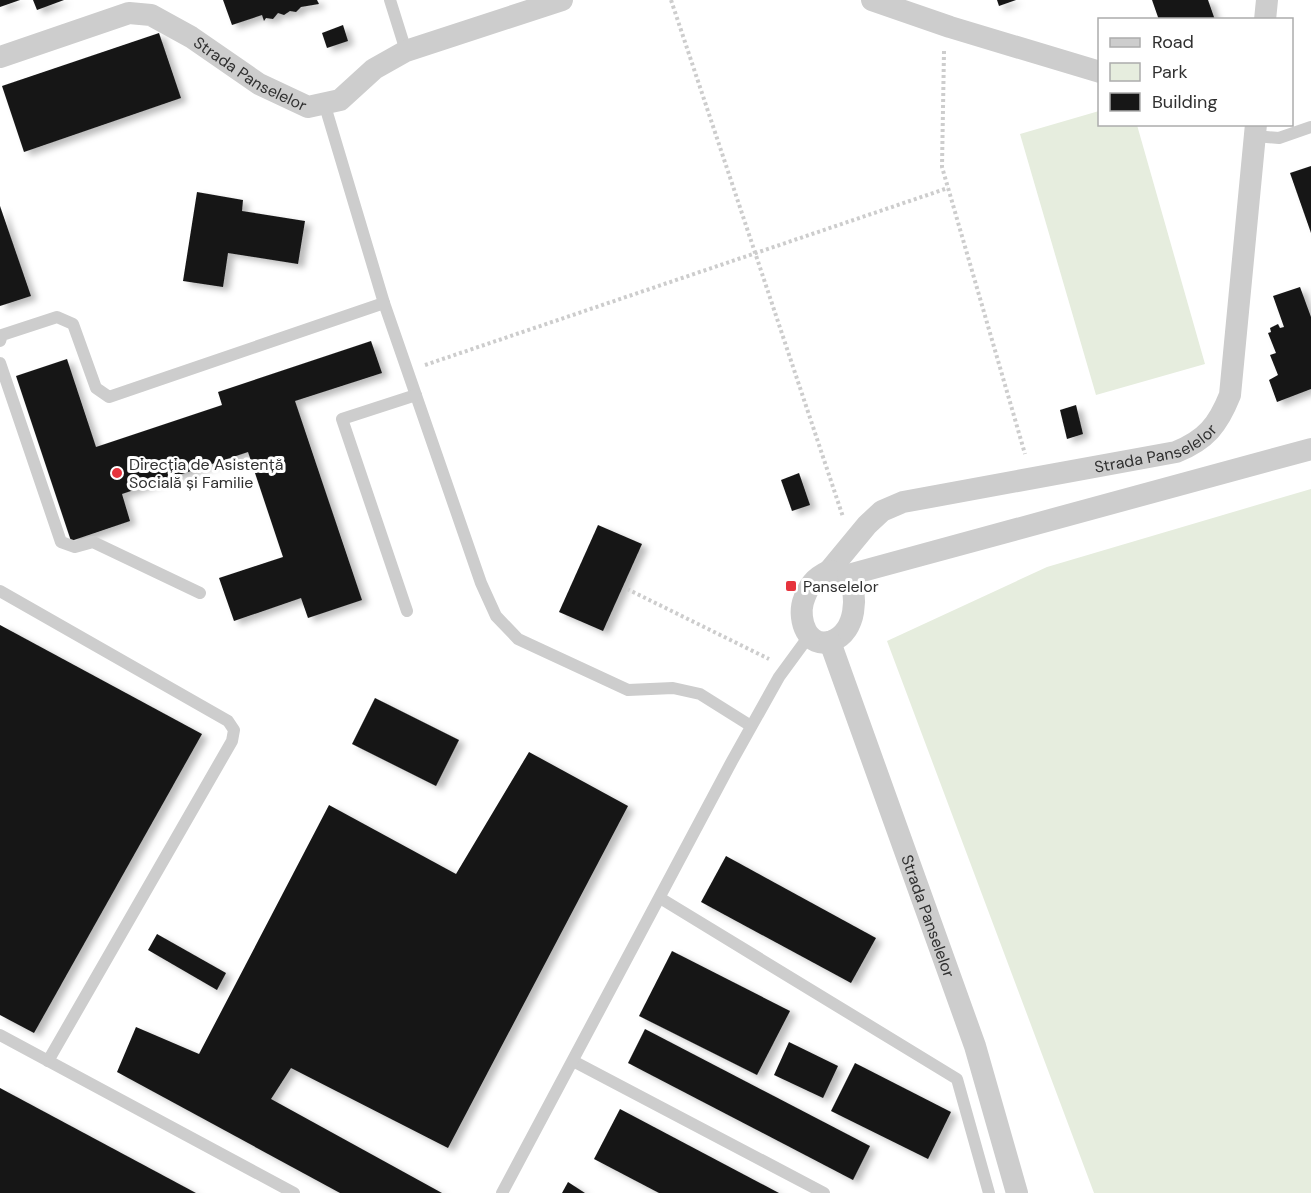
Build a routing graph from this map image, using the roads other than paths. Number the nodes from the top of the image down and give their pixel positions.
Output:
1 (390, 0) edge
2 (562, 0) edge
3 (872, 0) edge
4 (1267, 0) edge
5 (1265, 18) edge
6 (406, 51) junction
7 (0, 57) edge
8 (1098, 71) edge
9 (324, 106) junction
10 (1311, 127) edge
11 (1253, 128) edge
12 (384, 303) junction
13 (0, 341) edge
14 (0, 363) edge
15 (416, 395) junction
16 (1311, 449) edge
17 (838, 573) junction
18 (0, 591) edge
19 (200, 592) dead end
20 (407, 611) dead end
21 (819, 639) junction
22 (751, 726) junction
23 (660, 898) junction
24 (0, 1035) edge
25 (48, 1061) junction
26 (573, 1061) junction
27 (294, 1193) edge
28 (502, 1193) edge
29 (824, 1193) edge
30 (989, 1193) edge
31 (1017, 1193) edge

1 - 6 lane
2 - 6 street, Strada Panselelor
3 - 8 street
4 - 5 street
6 - 9 street, Strada Panselelor
7 - 9 street, Strada Panselelor
9 - 12 lane
10 - 11 lane
11 - 17 street, Strada Panselelor
12 - 13 lane
12 - 15 lane
14 - 19 lane
15 - 20 lane
15 - 22 lane
16 - 17 street, Strada Panselelor
17 - 21 street
17 - 21 street, Strada Panselelor
18 - 25 lane
21 - 22 lane
21 - 31 street, Strada Panselelor
22 - 23 lane
23 - 26 lane
23 - 30 lane
24 - 25 lane
25 - 27 lane
26 - 28 lane
26 - 29 lane

